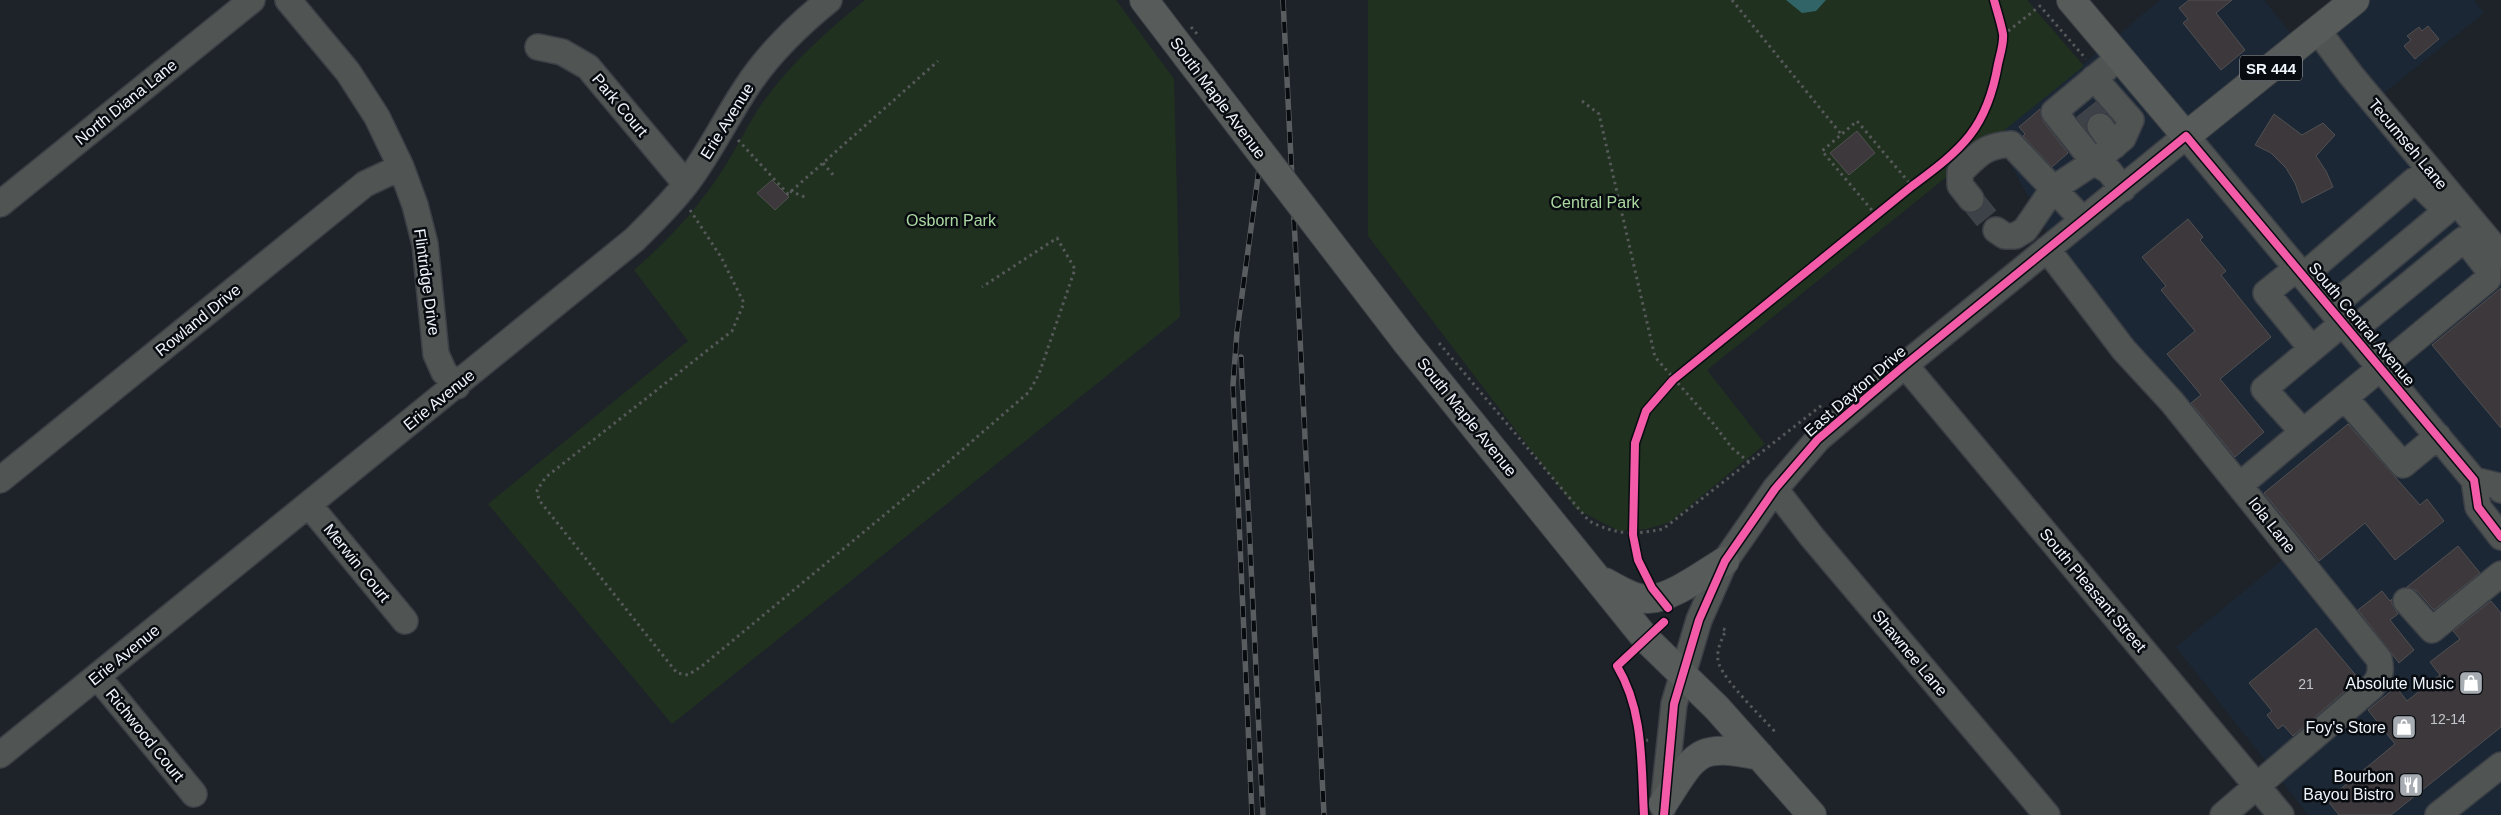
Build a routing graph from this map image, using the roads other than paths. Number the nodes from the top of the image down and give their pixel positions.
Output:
1 (252, 0) edge
2 (288, 0) edge
3 (829, 0) edge
4 (1144, 0) edge
5 (2072, 0) edge
6 (2355, 0) edge
7 (2318, 31) junction
8 (538, 47) dead end
9 (2120, 56) junction
10 (2094, 78) junction
11 (2094, 119) junction
12 (2186, 136) junction
13 (2094, 162) junction
14 (401, 167) junction
15 (682, 189) junction
16 (2053, 189) junction
17 (2123, 189) junction
18 (1971, 199) tunnel mouth
19 (0, 204) edge
20 (2084, 220) junction
21 (1996, 230) tunnel mouth
22 (2047, 249) junction
23 (2501, 255) edge
24 (2300, 272) junction
25 (2341, 321) junction
26 (2312, 349) junction
27 (1905, 365) junction
28 (2381, 368) junction
29 (456, 386) junction
30 (2345, 398) junction
31 (2303, 432) junction
32 (2438, 436) junction
33 (0, 480) edge
34 (2474, 480) junction
35 (2240, 485) junction
36 (1775, 489) junction
37 (2501, 490) edge
38 (309, 505) junction
39 (2501, 537) edge
40 (1725, 561) junction
41 (2501, 574) edge
42 (1600, 580) junction
43 (2406, 601) dead end
44 (404, 621) dead end
45 (1681, 673) junction
46 (97, 676) junction
47 (0, 755) edge
48 (1760, 756) junction
49 (2501, 765) edge
50 (2257, 787) junction
51 (194, 794) dead end
52 (1664, 810) edge
53 (1812, 815) edge
54 (2047, 815) edge
55 (2224, 815) edge
56 (2281, 815) edge
57 (2438, 815) edge

1 - 19 street, North Diana Lane
2 - 14 street, Flintridge Drive
3 - 15 street, Erie Avenue
4 - 42 main road, South Maple Avenue, bridge
5 - 9 main road, South Central Avenue
6 - 7 main road, SR 444
7 - 12 main road, SR 444
7 - 23 street, Tecumseh Lane
8 - 15 street, Park Court
9 - 10 street
9 - 12 main road, South Central Avenue
10 - 11 street
10 - 11 street
11 - 13 street
11 - 13 street
12 - 17 street, East Dayton Drive
12 - 24 street, South Central Avenue
13 - 16 street
13 - 17 street
14 - 29 street, Flintridge Drive
14 - 33 street, Rowland Drive
15 - 29 street, Erie Avenue
16 - 18 street
16 - 20 street
16 - 21 street
17 - 20 street, East Dayton Drive
20 - 22 street, East Dayton Drive
22 - 27 street, East Dayton Drive
22 - 35 street, Iola Lane
24 - 25 street, South Central Avenue
24 - 25 street
24 - 26 street
25 - 26 street
25 - 28 street, South Central Avenue
25 - 28 street
26 - 31 street
27 - 36 street, East Dayton Drive
27 - 50 street, South Pleasant Street
28 - 30 street
28 - 32 street, South Central Avenue
29 - 38 street, Erie Avenue
30 - 31 street
30 - 32 street
31 - 35 street
32 - 34 street, South Central Avenue
34 - 37 street
34 - 39 street
35 - 50 street, Iola Lane
36 - 40 street, East Dayton Drive
36 - 54 street, Shawnee Lane
38 - 44 street, Merwin Court
38 - 46 street, Erie Avenue
40 - 42 main road
40 - 45 street, East Dayton Drive
41 - 43 street
42 - 45 main road, South Maple Avenue
45 - 48 main road, South Maple Avenue
45 - 52 street, East Dayton Drive
46 - 47 street, Erie Avenue
46 - 51 street, Richwood Court
48 - 52 main road
48 - 53 main road, South Maple Avenue
49 - 57 street
50 - 55 street
50 - 56 street, South Pleasant Street

